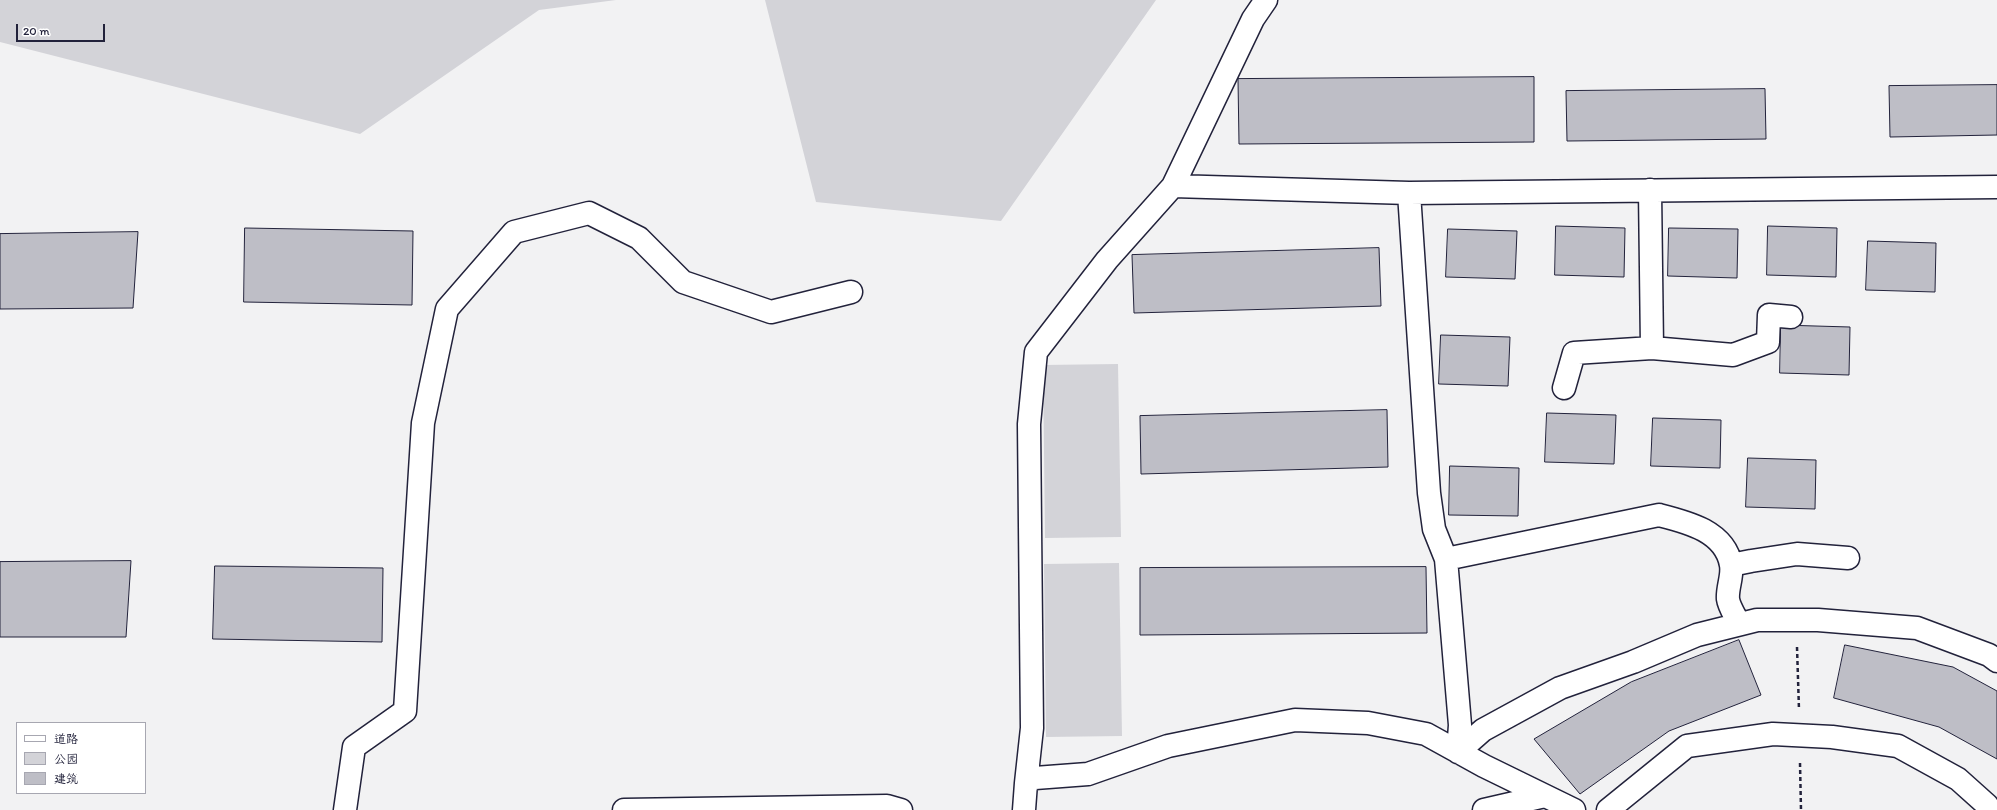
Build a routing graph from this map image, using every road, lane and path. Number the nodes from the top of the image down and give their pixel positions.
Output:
1 (1266, 0) edge
2 (1173, 186) junction
3 (1997, 187) edge
4 (1650, 190) junction
5 (1409, 193) junction
6 (851, 292) dead end
7 (1791, 317) dead end
8 (1652, 348) junction
9 (1564, 388) dead end
10 (1848, 558) dead end
11 (1446, 559) junction
12 (1731, 566) junction
13 (1739, 624) junction
14 (1997, 661) edge
15 (1458, 752) junction
16 (1026, 783) junction
17 (1546, 796) junction
18 (345, 810) edge
19 (624, 810) edge
20 (901, 810) edge
21 (1024, 810) edge
22 (1484, 810) edge
23 (1574, 810) edge
24 (1608, 810) edge
25 (1990, 810) edge

1 - 2 street
2 - 5 street
2 - 16 street
3 - 4 street
4 - 5 street
4 - 8 street
5 - 11 street
6 - 18 street
7 - 8 street
8 - 9 street
10 - 12 street
11 - 12 street
11 - 15 street
12 - 13 street
13 - 14 street
13 - 15 street
15 - 16 street
15 - 17 street
16 - 21 street
17 - 22 street
17 - 23 street
19 - 20 street
24 - 25 street

